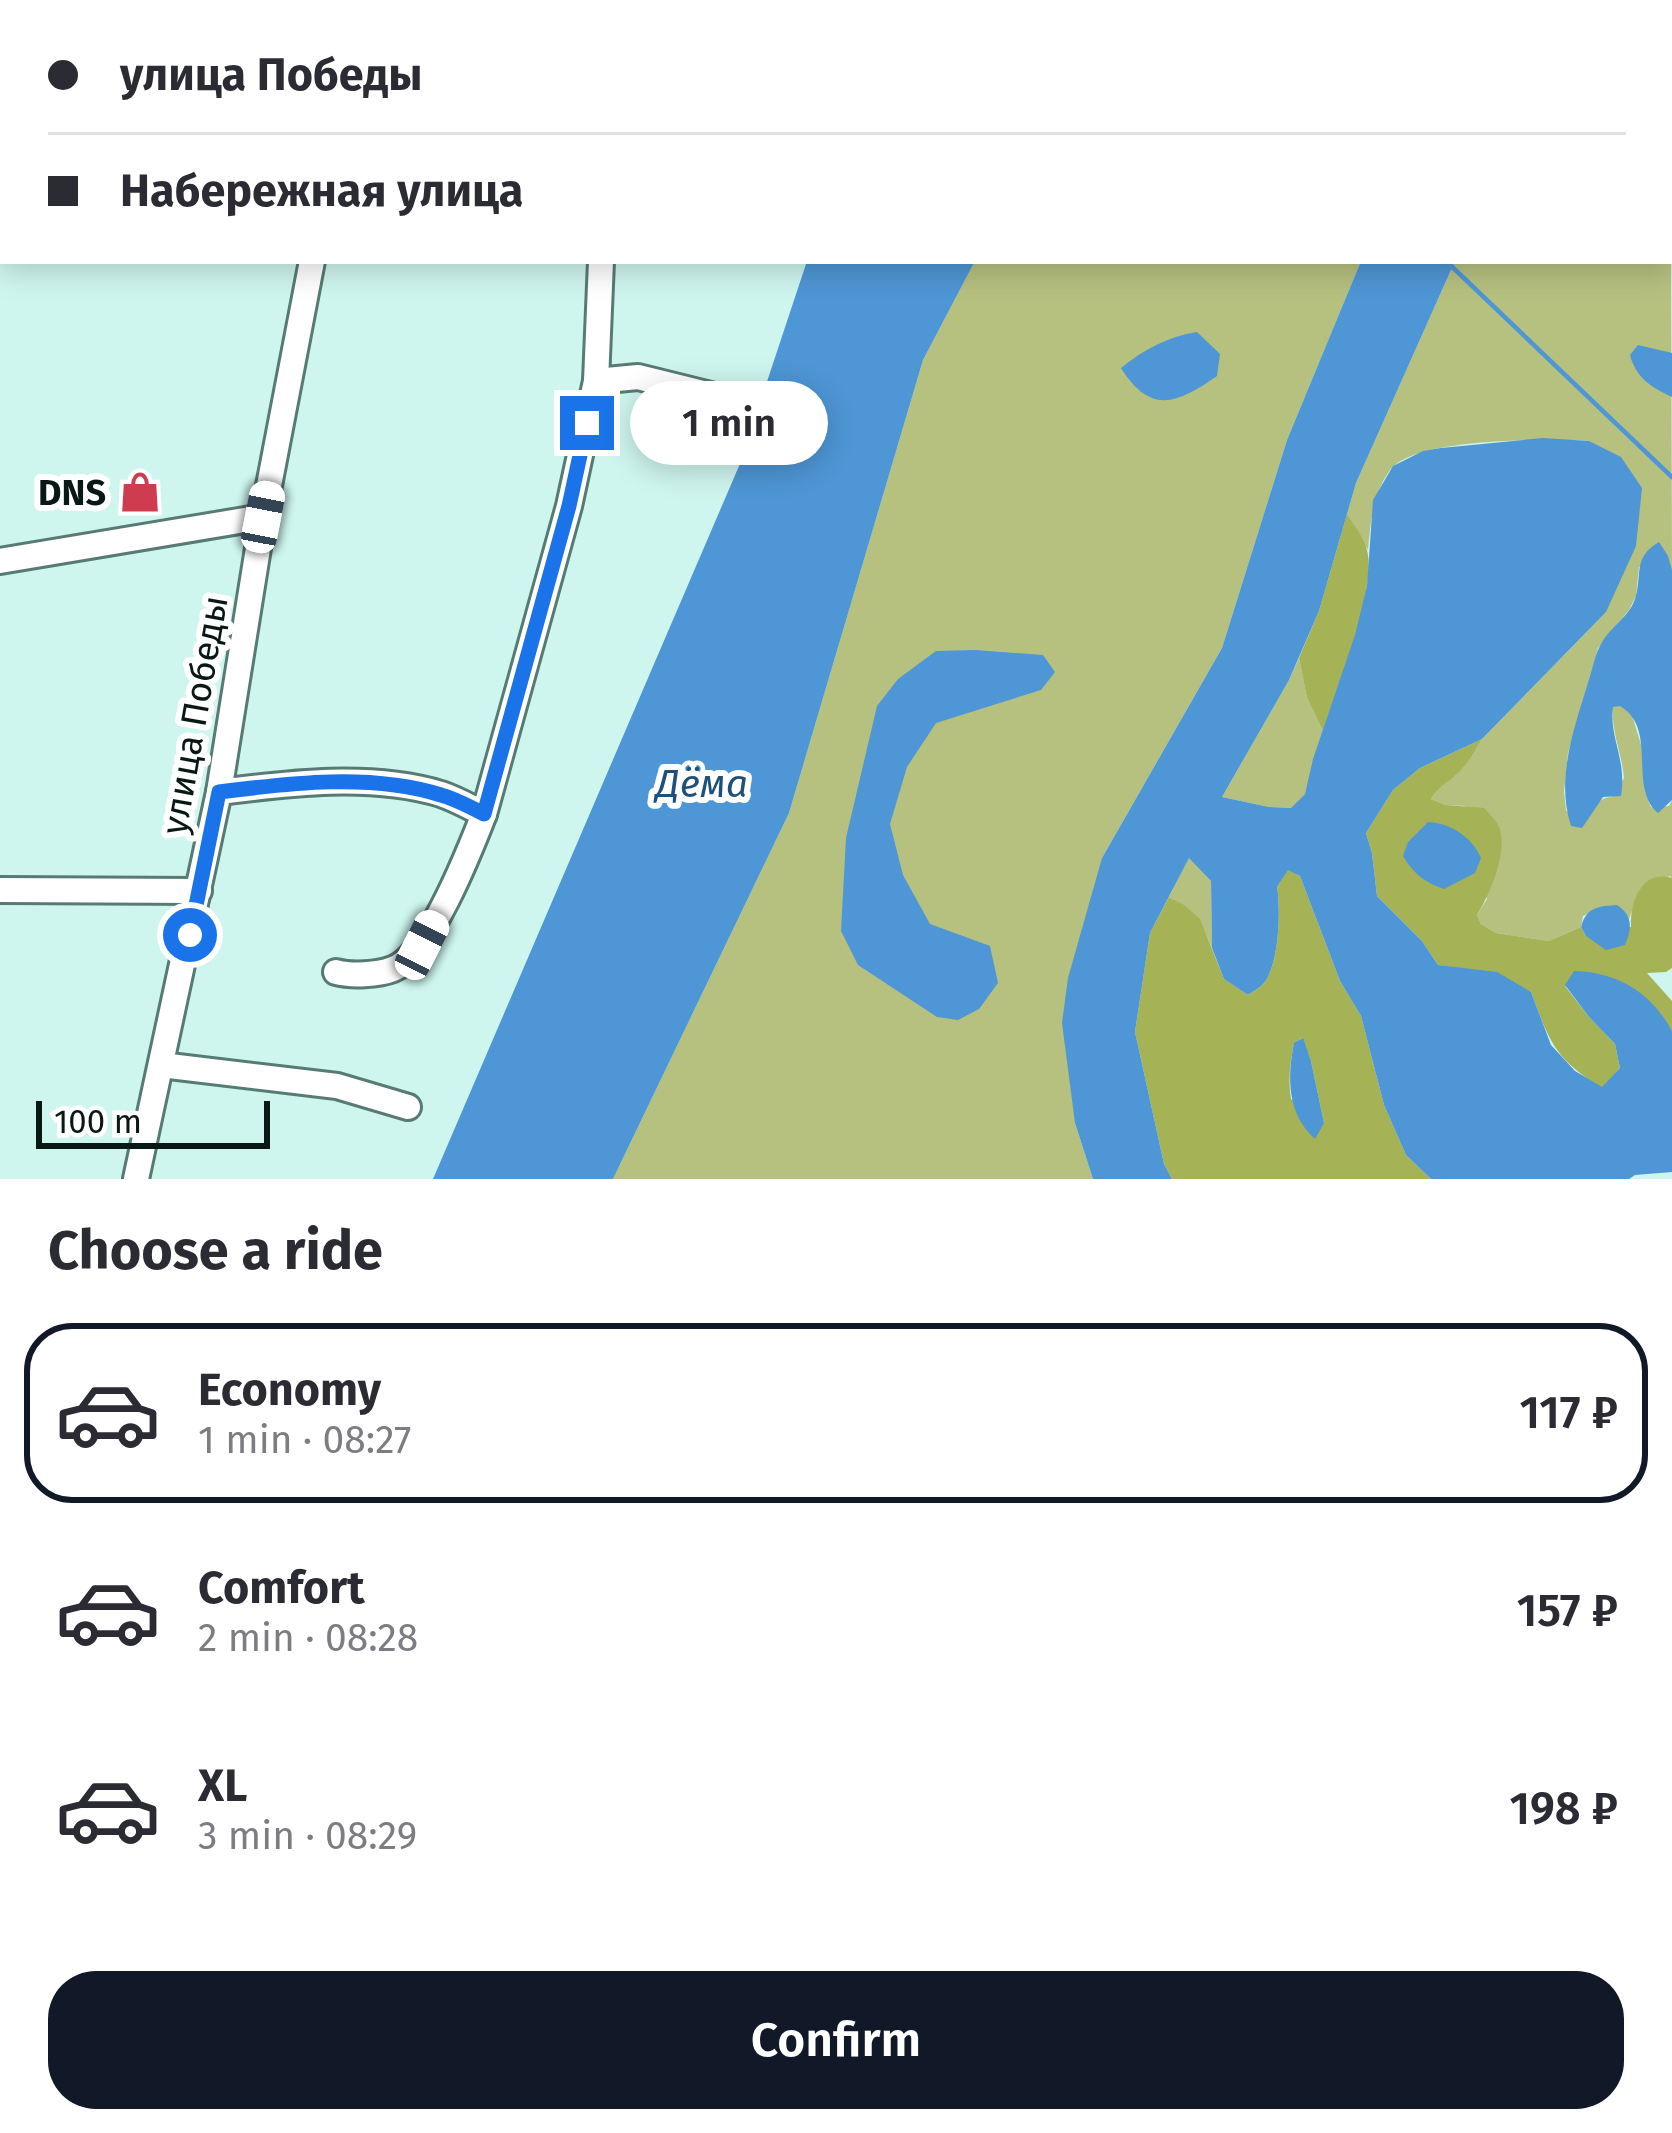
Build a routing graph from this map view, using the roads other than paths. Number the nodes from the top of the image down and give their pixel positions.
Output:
1 (311, 264) edge
2 (601, 264) edge
3 (596, 381) junction
4 (743, 403) dead end
5 (263, 517) junction
6 (0, 561) edge
7 (219, 792) junction
8 (484, 814) junction
9 (0, 890) edge
10 (199, 891) junction
11 (336, 972) dead end
12 (161, 1065) junction
13 (408, 1107) dead end
14 (136, 1179) edge

1 - 5 street, улица Победы
2 - 3 street
3 - 4 street
3 - 8 street
5 - 6 street
5 - 7 street, улица Победы
7 - 8 street
7 - 10 street, улица Победы
8 - 11 street
9 - 10 street
10 - 12 street, улица Победы
12 - 13 street
12 - 14 street, улица Победы

